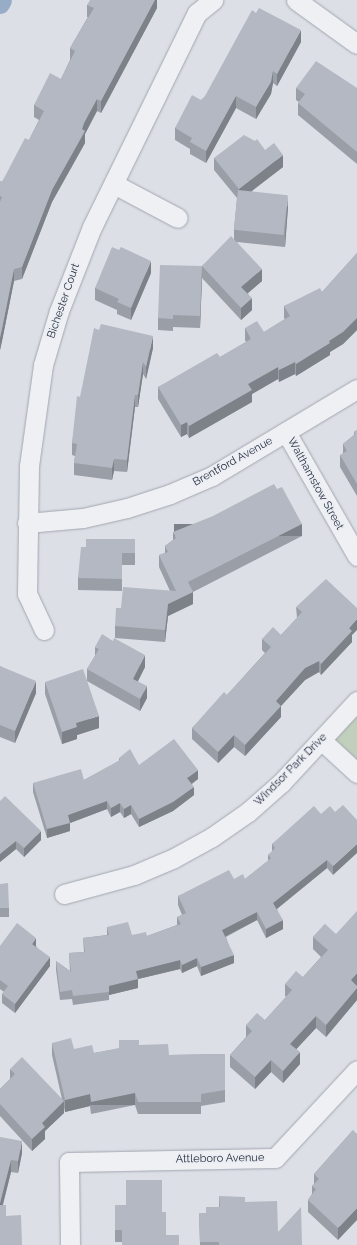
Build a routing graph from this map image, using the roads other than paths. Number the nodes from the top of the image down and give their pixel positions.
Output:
1 (213, 0) edge
2 (296, 0) edge
3 (357, 44) edge
4 (114, 184) junction
5 (178, 218) dead end
6 (357, 388) edge
7 (286, 432) junction
8 (27, 523) junction
9 (357, 556) edge
10 (44, 630) dead end
11 (357, 701) edge
12 (321, 740) junction
13 (357, 773) edge
14 (64, 894) dead end
15 (357, 1070) edge
16 (70, 1245) edge

1 - 4 street, Bichester Court
2 - 3 street
4 - 5 street
4 - 8 street, Bichester Court
6 - 7 street, Brentford Avenue
7 - 8 street, Brentford Avenue
7 - 9 street, Walthamstow Street
8 - 10 street, Bichester Court
11 - 12 street, Windsor Park Drive
12 - 13 street
12 - 14 street, Windsor Park Drive
15 - 16 street, Attleboro Avenue

